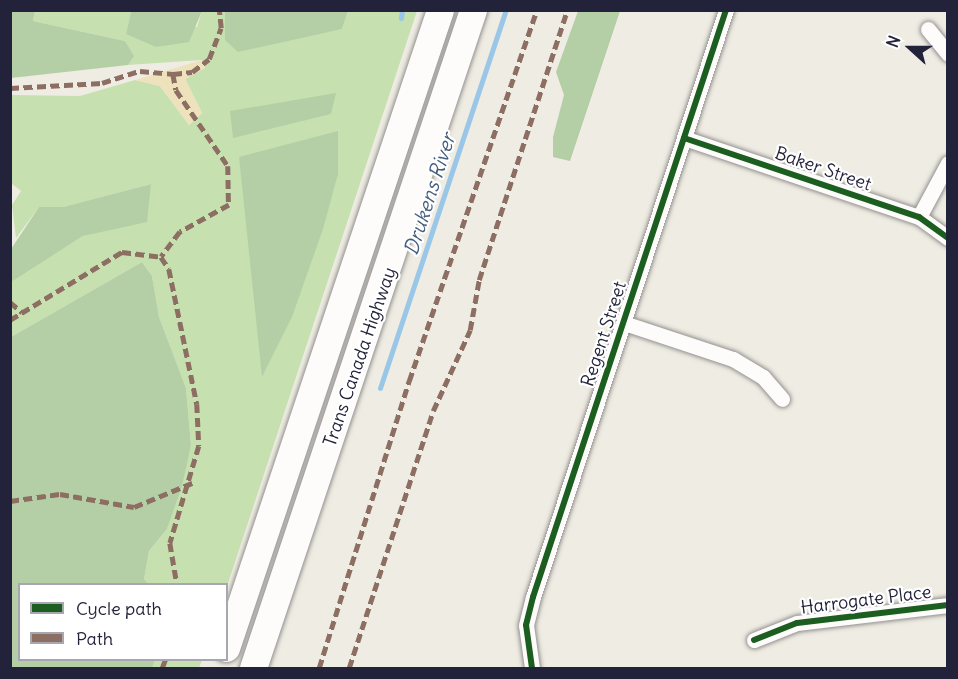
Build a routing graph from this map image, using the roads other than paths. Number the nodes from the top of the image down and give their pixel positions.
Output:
1 (440, 10) edge
2 (473, 10) edge
3 (726, 10) edge
4 (928, 29) dead end
5 (948, 54) edge
6 (684, 138) junction
7 (948, 163) edge
8 (918, 217) junction
9 (948, 238) edge
10 (624, 323) junction
11 (782, 399) dead end
12 (948, 605) edge
13 (754, 640) dead end
14 (228, 642) edge
15 (253, 669) edge
16 (532, 669) edge

1 - 14 highway, Trans Canada Highway
2 - 15 highway, Trans Canada Highway
3 - 6 street, Regent Street
4 - 5 street
6 - 8 street, Baker Street
6 - 10 street, Regent Street
7 - 8 street
8 - 9 street, Baker Street
10 - 11 street
10 - 16 street, Regent Street
12 - 13 street, Harrogate Place

